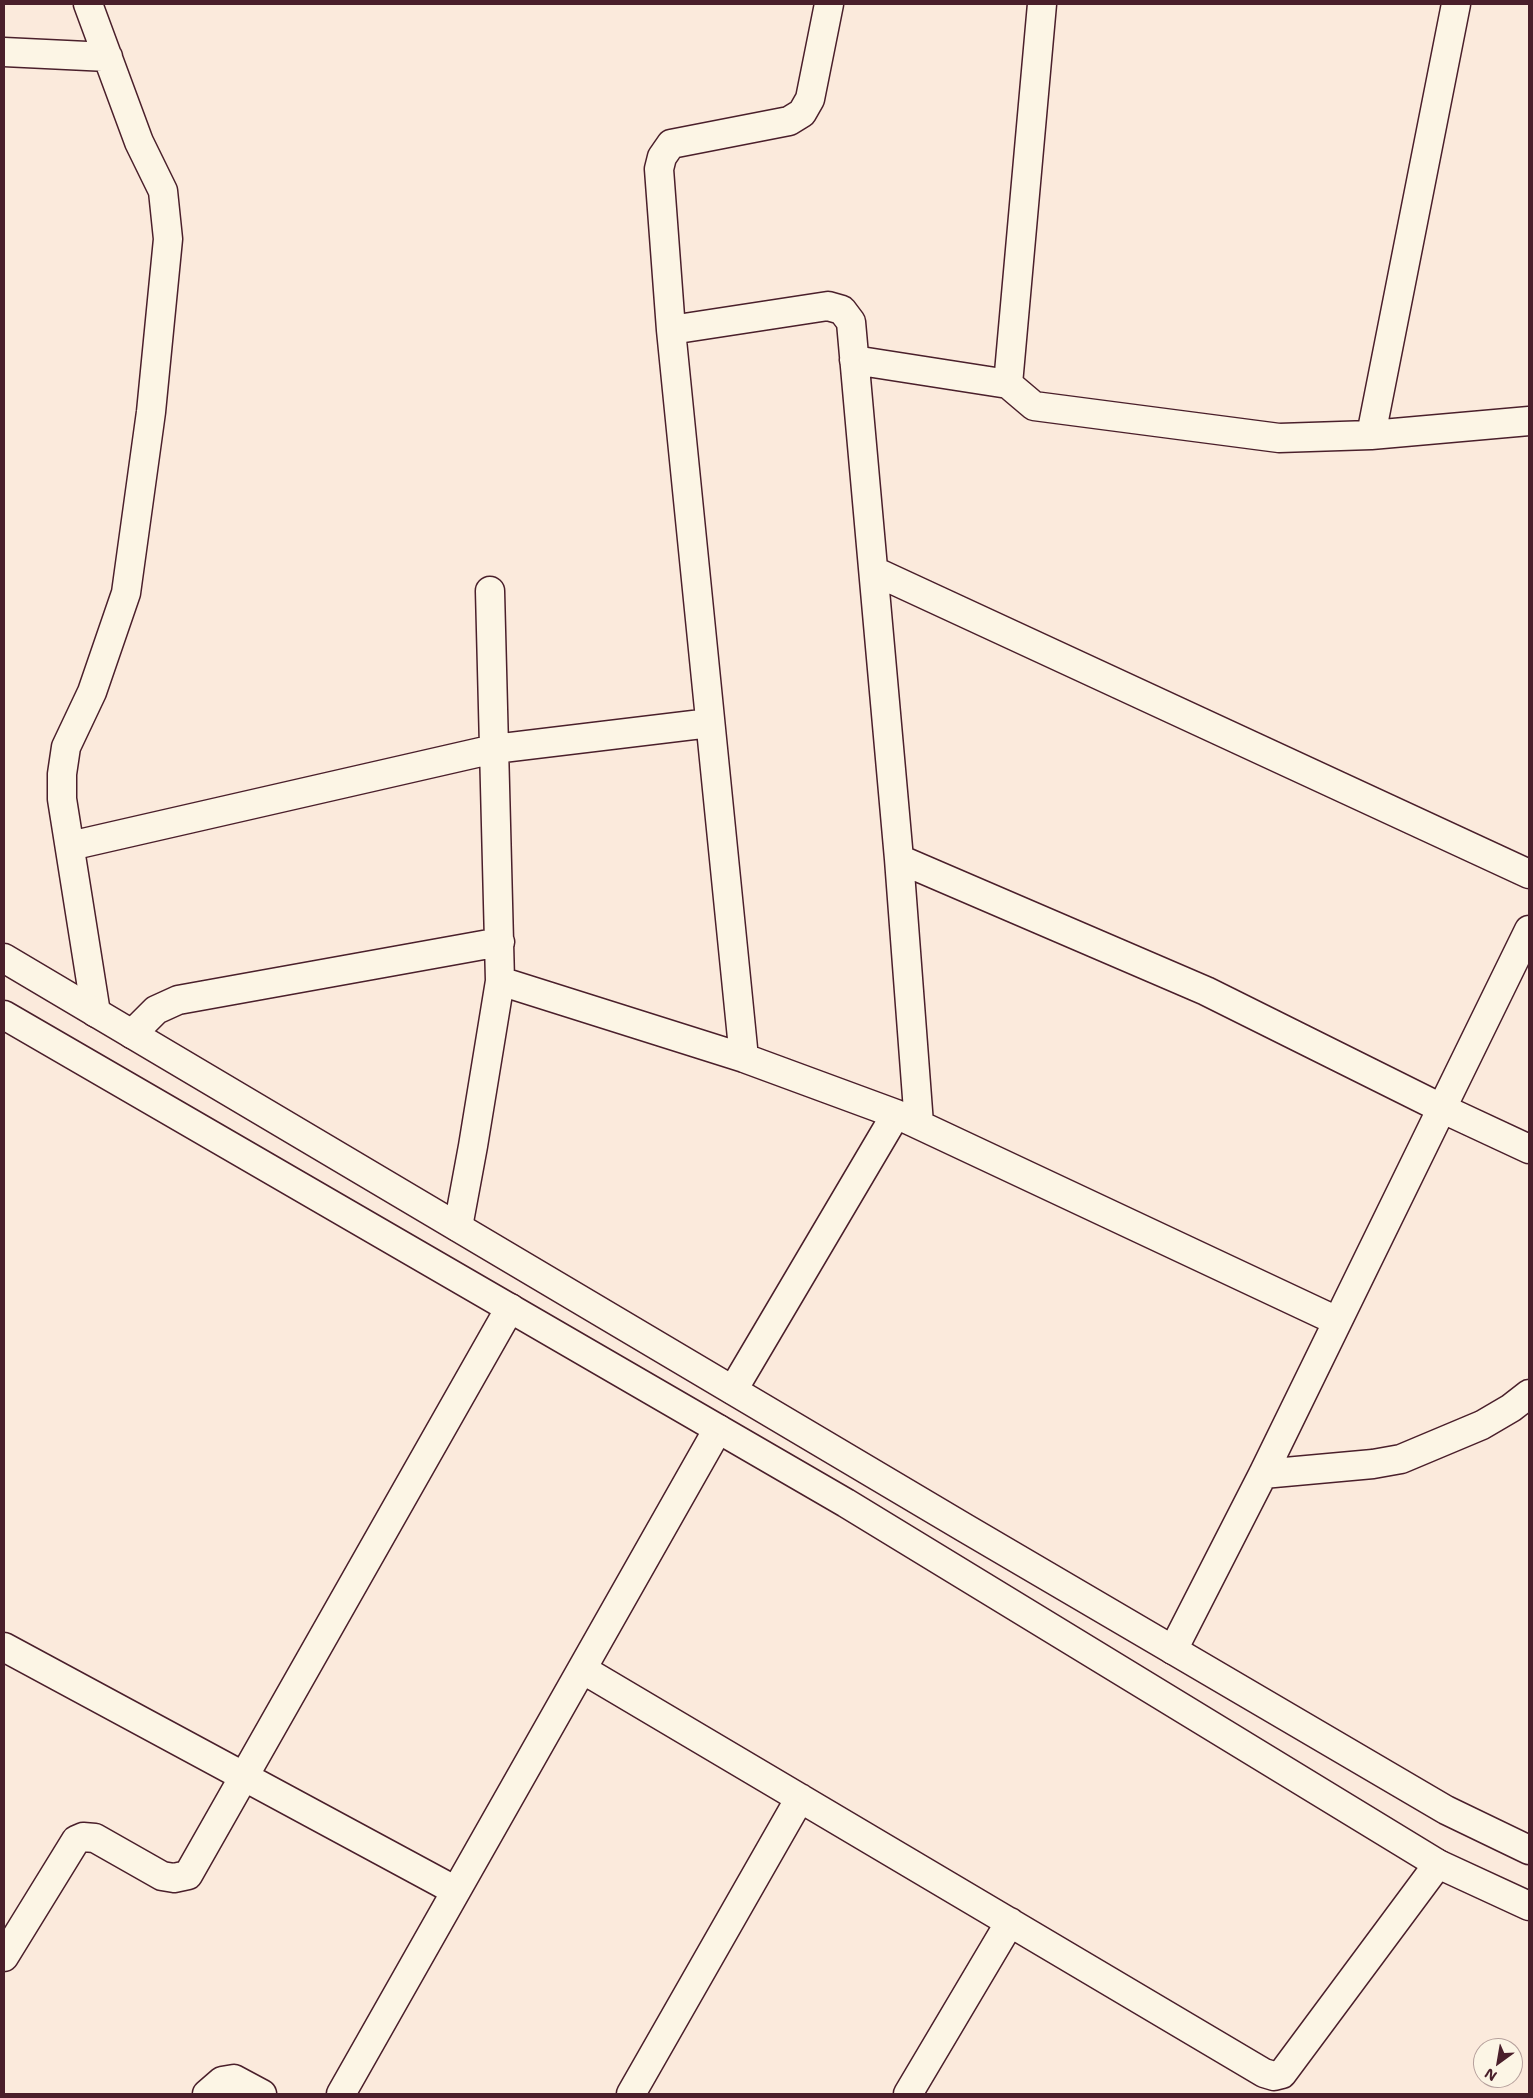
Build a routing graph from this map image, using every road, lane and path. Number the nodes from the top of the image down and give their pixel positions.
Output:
1 (88, 4) edge
2 (829, 4) edge
3 (1042, 4) edge
4 (1456, 4) edge
5 (4, 52) edge
6 (108, 57) junction
7 (671, 330) junction
8 (854, 360) junction
9 (1008, 384) junction
10 (1529, 421) edge
11 (1371, 435) junction
12 (874, 571) junction
13 (490, 592) dead end
14 (710, 723) junction
15 (494, 749) junction
16 (70, 846) junction
17 (899, 859) junction
18 (1529, 874) edge
19 (1529, 930) edge
20 (500, 942) junction
21 (4, 958) edge
22 (500, 981) junction
23 (96, 1012) junction
24 (4, 1015) edge
25 (132, 1034) junction
26 (744, 1058) junction
27 (1441, 1108) junction
28 (908, 1119) junction
29 (1529, 1149) edge
30 (458, 1227) junction
31 (510, 1308) junction
32 (1337, 1321) junction
33 (733, 1390) junction
34 (1529, 1394) edge
35 (718, 1429) junction
36 (1263, 1474) junction
37 (4, 1647) edge
38 (1173, 1650) junction
39 (582, 1669) junction
40 (243, 1776) junction
41 (800, 1798) junction
42 (1529, 1850) edge
43 (1438, 1864) junction
44 (456, 1891) junction
45 (1529, 1906) edge
46 (1010, 1922) junction
47 (4, 1957) edge
48 (348, 2093) edge
49 (207, 2094) edge
50 (262, 2094) edge
51 (631, 2094) edge
52 (908, 2094) edge

1 - 6 street
2 - 7 street
3 - 9 street
4 - 11 street
5 - 6 street
6 - 16 street
7 - 8 street
7 - 14 street
8 - 9 street
8 - 12 street
9 - 11 street
10 - 11 street
12 - 17 street
12 - 18 street
13 - 15 street
14 - 15 street
14 - 26 street
15 - 16 street
15 - 20 street
16 - 23 street
17 - 27 street
17 - 28 street
19 - 27 street
20 - 22 street
20 - 25 street
21 - 23 street
22 - 26 street
22 - 30 street
23 - 25 street
24 - 31 street
25 - 30 street
26 - 28 street
27 - 29 street
27 - 32 street
28 - 32 street
28 - 33 street
30 - 33 street
31 - 35 street
31 - 40 street
32 - 36 street
33 - 38 street
34 - 36 street
35 - 39 street
35 - 43 street
36 - 38 street
37 - 40 street
38 - 42 street
39 - 41 street
39 - 44 street
40 - 44 street
40 - 47 street
41 - 46 street
41 - 51 street
43 - 45 street
43 - 46 street
44 - 48 street
46 - 52 street
49 - 50 street

